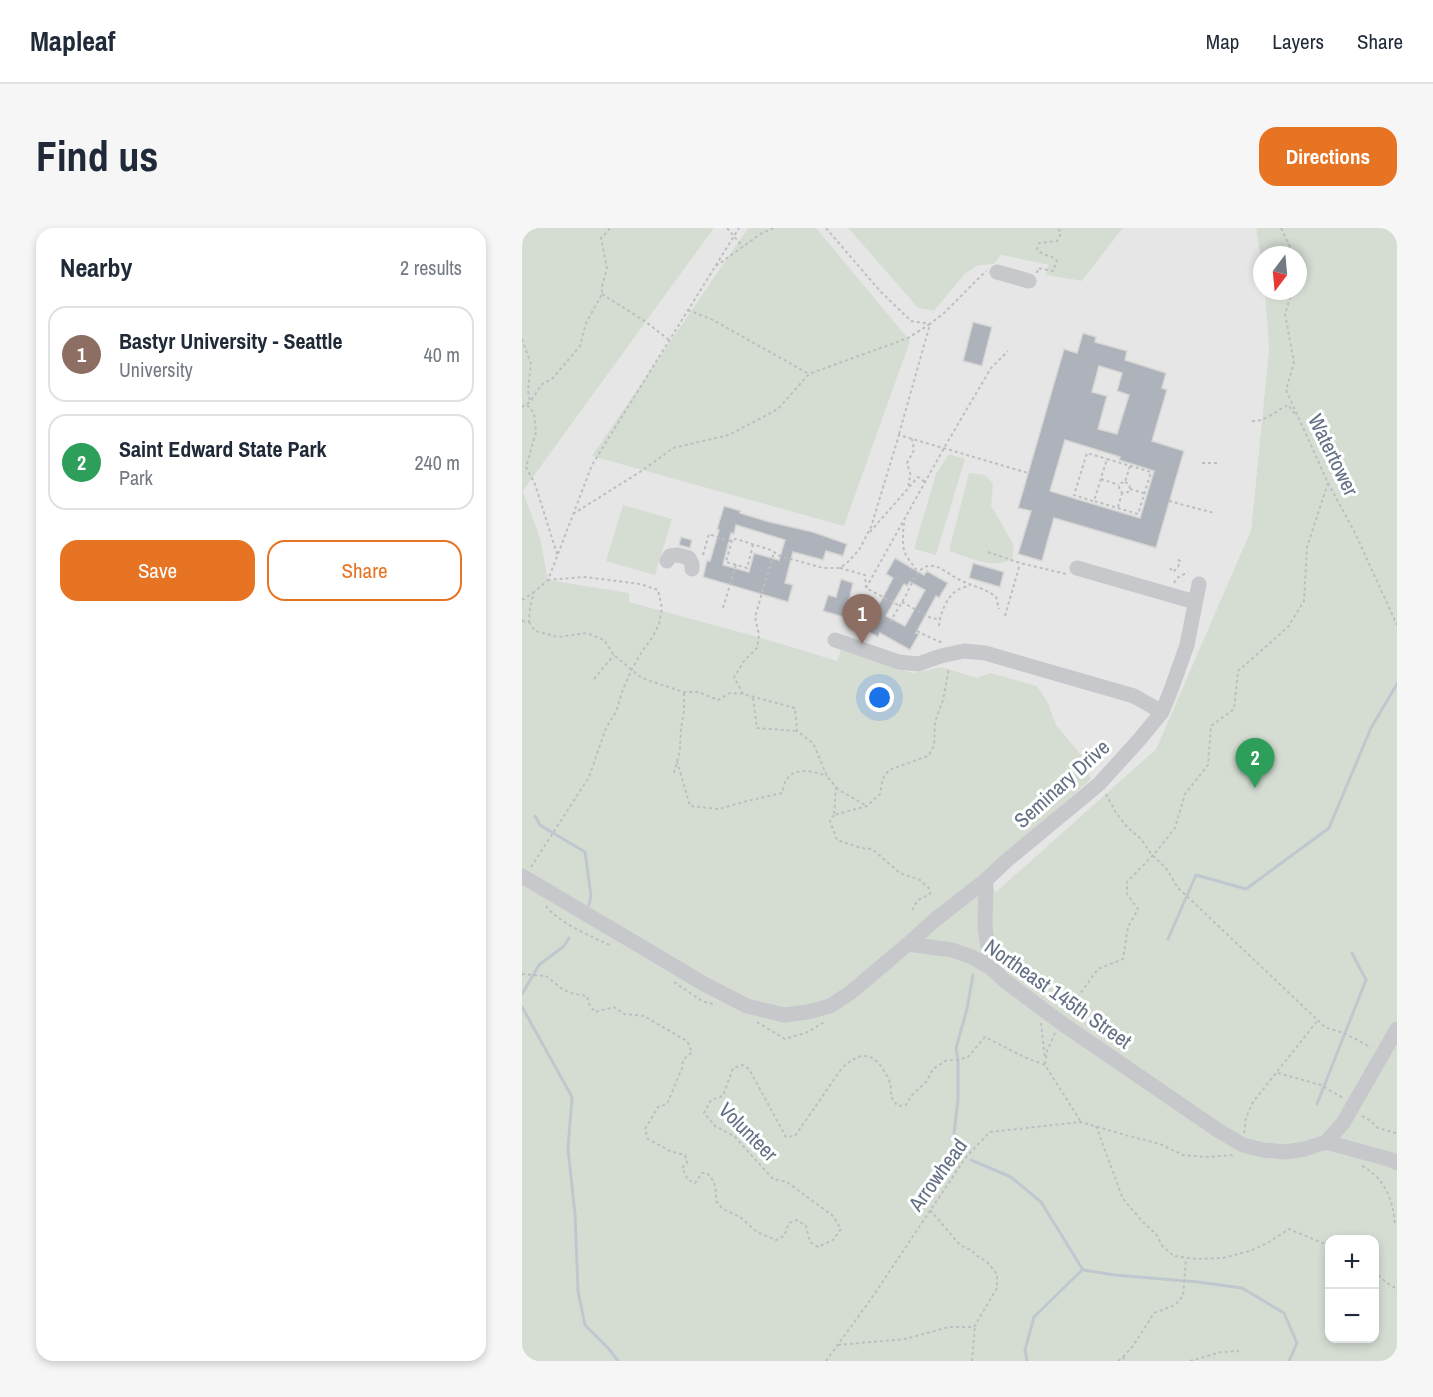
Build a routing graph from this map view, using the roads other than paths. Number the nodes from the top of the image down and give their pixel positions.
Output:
1 (997, 272) road end
2 (1033, 278) road end
3 (667, 561) dead end
4 (692, 566) road end
5 (1077, 568) dead end
6 (1199, 584) dead end
7 (1195, 602) junction
8 (835, 640) dead end
9 (1162, 712) junction
10 (523, 877) edge
11 (986, 880) junction
12 (908, 944) junction
13 (991, 968) junction
14 (1397, 1029) edge
15 (1326, 1142) junction
16 (1397, 1163) edge

1 - 2 street
3 - 4 street
5 - 7 street
6 - 7 street, Seminary Drive
7 - 9 street, Seminary Drive
8 - 9 street
9 - 11 street, Seminary Drive
10 - 12 street
11 - 12 street, Seminary Drive
11 - 13 street
12 - 13 street, Northeast 145th Street
13 - 15 street, Northeast 145th Street
14 - 15 street
15 - 16 street

